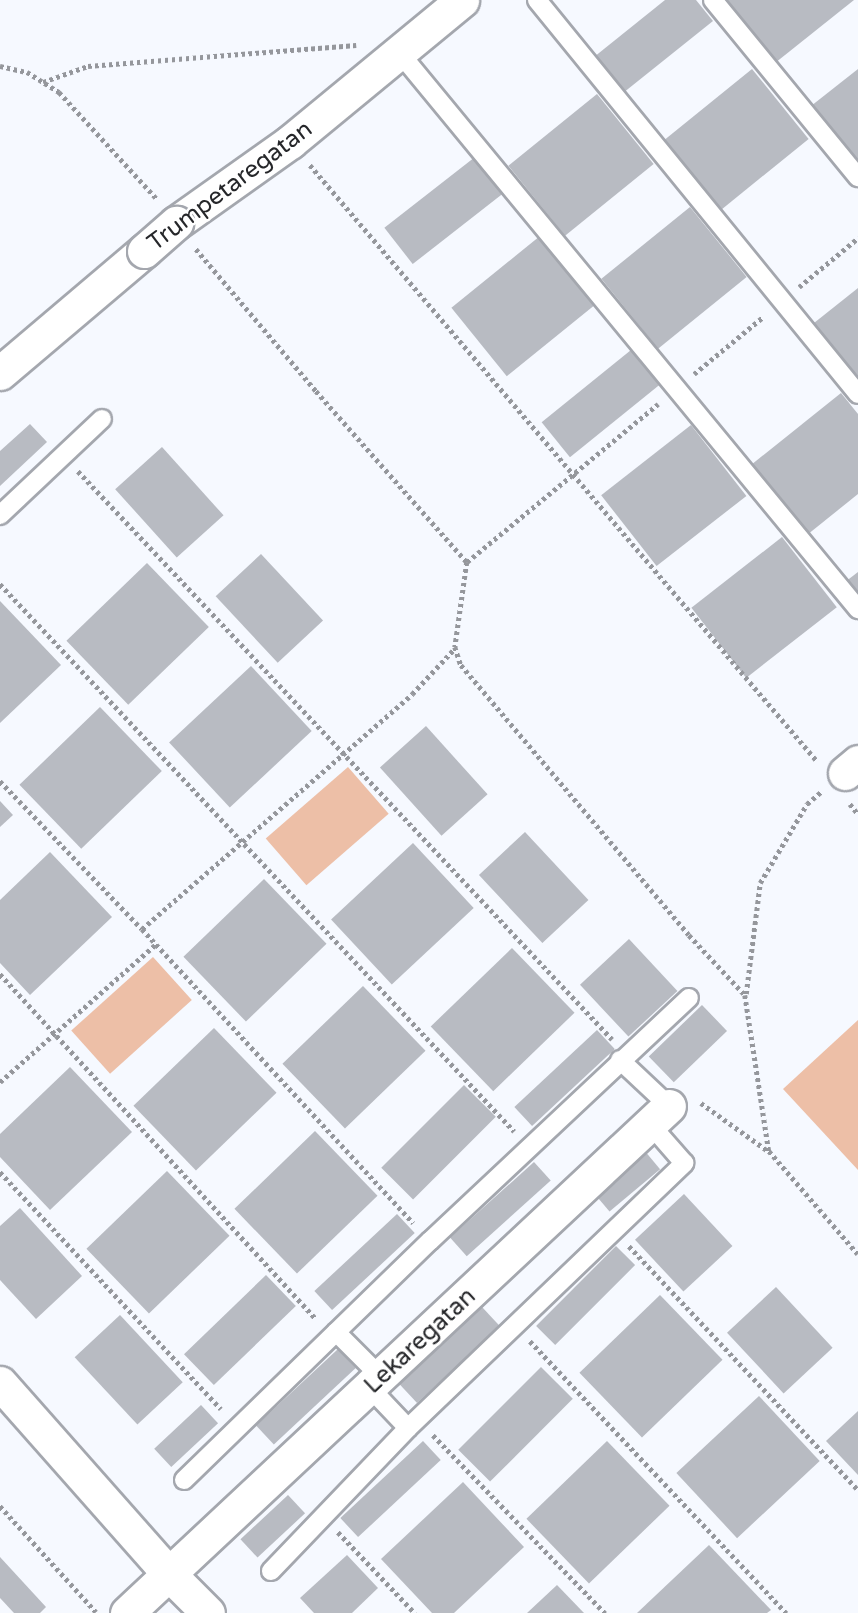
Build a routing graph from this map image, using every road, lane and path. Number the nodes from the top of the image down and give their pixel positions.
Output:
1 (462, 0) edge
2 (537, 0) edge
3 (713, 0) edge
4 (367, 44) dead end
5 (399, 52) junction
6 (0, 66) edge
7 (42, 82) junction
8 (290, 142) junction
9 (858, 177) edge
10 (176, 223) junction
11 (0, 373) edge
12 (858, 394) edge
13 (103, 419) dead end
14 (64, 456) junction
15 (0, 515) edge
16 (0, 584) edge
17 (858, 609) edge
18 (456, 647) junction
19 (345, 754) junction
20 (846, 772) edge
21 (0, 781) edge
22 (244, 841) junction
23 (142, 929) junction
24 (155, 945) junction
25 (0, 974) edge
26 (746, 995) junction
27 (689, 998) dead end
28 (54, 1031) junction
29 (624, 1057) junction
30 (0, 1082) edge
31 (659, 1115) junction
32 (529, 1147) junction
33 (769, 1151) junction
34 (0, 1172) edge
35 (614, 1230) junction
36 (430, 1241) junction
37 (858, 1254) edge
38 (515, 1325) junction
39 (334, 1334) junction
40 (0, 1383) edge
41 (376, 1383) junction
42 (413, 1424) junction
43 (239, 1428) junction
44 (184, 1480) dead end
45 (858, 1490) edge
46 (0, 1506) edge
47 (323, 1517) junction
48 (271, 1571) dead end
49 (169, 1574) junction
50 (97, 1613) edge
51 (127, 1613) edge
52 (208, 1613) edge
53 (415, 1613) edge
54 (605, 1613) edge
55 (786, 1613) edge

1 - 5 street, Trumpetaregatan
2 - 12 lane
3 - 9 lane
4 - 7 path
5 - 8 street, Trumpetaregatan
5 - 17 lane
6 - 7 path
7 - 10 path
8 - 10 street, Trumpetaregatan
8 - 20 path
10 - 11 street, Trumpetaregatan, bridge
10 - 18 path
13 - 14 lane
14 - 15 lane
14 - 19 path
16 - 22 path
18 - 19 path
18 - 26 path
19 - 22 path
19 - 29 path
20 - 26 path
21 - 23 path
22 - 23 path
22 - 32 path
23 - 24 path
24 - 28 path
24 - 36 path
25 - 28 path
26 - 33 path
27 - 29 lane
28 - 30 path
28 - 39 path
29 - 31 lane
29 - 32 lane
31 - 33 path
31 - 35 lane
31 - 41 street, Lekaregatan
32 - 36 lane
33 - 37 path
34 - 43 path
35 - 38 lane
35 - 45 path
36 - 39 lane
38 - 42 lane
38 - 55 path
39 - 41 lane
39 - 43 lane
40 - 49 street
41 - 42 lane
41 - 49 street, Lekaregatan
42 - 47 lane
42 - 54 path
43 - 44 lane
46 - 50 path
47 - 48 lane
47 - 53 path
49 - 51 street, Lekaregatan
49 - 52 street

